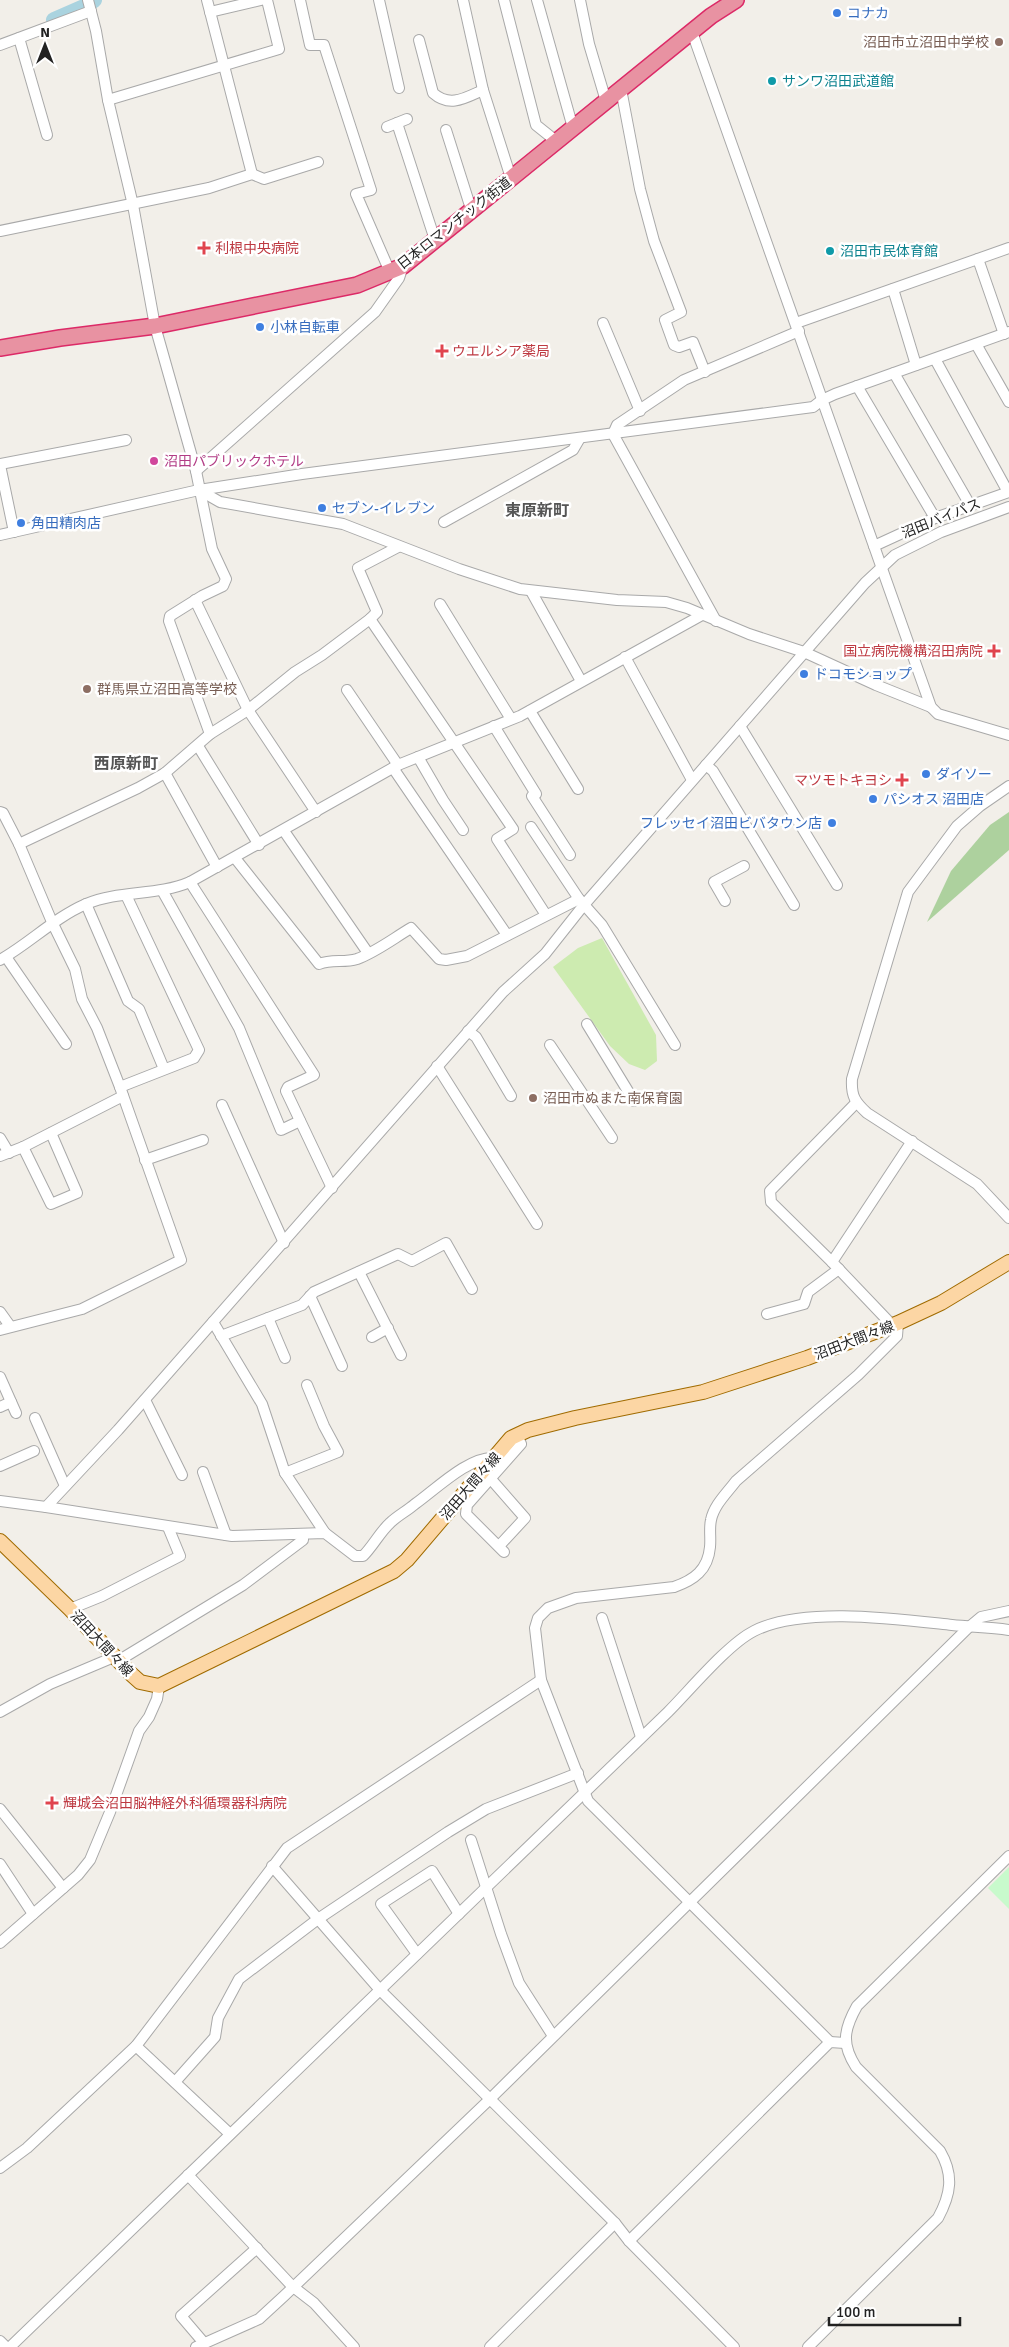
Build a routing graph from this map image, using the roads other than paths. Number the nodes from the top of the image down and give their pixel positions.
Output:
1 (89, 0) edge
2 (207, 0) edge
3 (261, 0) edge
4 (268, 0) edge
5 (300, 0) edge
6 (379, 0) edge
7 (463, 0) edge
8 (504, 0) edge
9 (537, 0) edge
10 (580, 0) edge
11 (736, 0) edge
12 (91, 12) junction
13 (210, 12) junction
14 (692, 32) junction
15 (19, 38) junction
16 (419, 40) dead end
17 (0, 45) edge
18 (223, 64) junction
19 (399, 88) dead end
20 (621, 89) junction
21 (484, 90) junction
22 (108, 100) junction
23 (606, 101) junction
24 (408, 119) dead end
25 (574, 128) junction
26 (446, 130) dead end
27 (47, 135) dead end
28 (556, 141) junction
29 (318, 162) dead end
30 (252, 174) junction
31 (511, 178) junction
32 (133, 205) junction
33 (472, 212) junction
34 (0, 231) edge
35 (435, 240) junction
36 (1009, 248) edge
37 (978, 259) junction
38 (397, 269) junction
39 (893, 289) junction
40 (603, 324) dead end
41 (155, 326) junction
42 (797, 327) junction
43 (1006, 333) edge
44 (976, 344) junction
45 (0, 348) edge
46 (935, 359) junction
47 (916, 365) junction
48 (705, 372) junction
49 (894, 373) junction
50 (857, 386) junction
51 (822, 400) junction
52 (1009, 402) edge
53 (640, 411) junction
54 (613, 434) junction
55 (580, 438) junction
56 (126, 440) dead end
57 (0, 465) edge
58 (196, 470) junction
59 (199, 490) junction
60 (1009, 492) edge
61 (970, 505) junction
62 (1009, 507) edge
63 (935, 518) junction
64 (444, 522) dead end
65 (14, 532) junction
66 (0, 535) edge
67 (874, 546) junction
68 (398, 547) junction
69 (882, 568) junction
70 (531, 591) junction
71 (195, 600) junction
72 (440, 604) dead end
73 (702, 615) junction
74 (370, 619) junction
75 (716, 621) junction
76 (804, 652) junction
77 (625, 657) junction
78 (581, 681) junction
79 (347, 690) dead end
80 (931, 707) junction
81 (248, 710) junction
82 (530, 711) junction
83 (511, 719) junction
84 (494, 726) junction
85 (740, 726) junction
86 (210, 734) junction
87 (1009, 735) edge
88 (454, 743) junction
89 (198, 746) junction
90 (418, 757) junction
91 (706, 765) junction
92 (396, 766) junction
93 (165, 773) junction
94 (692, 780) junction
95 (1009, 786) edge
96 (578, 789) dead end
97 (0, 812) edge
98 (316, 812) junction
99 (531, 827) dead end
100 (463, 830) dead end
101 (284, 831) junction
102 (19, 844) junction
103 (259, 845) junction
104 (570, 854) dead end
105 (235, 858) junction
106 (744, 866) dead end
107 (217, 867) junction
108 (190, 882) junction
109 (837, 885) dead end
110 (163, 892) junction
111 (126, 894) junction
112 (725, 901) dead end
113 (581, 903) junction
114 (86, 904) junction
115 (794, 905) dead end
116 (546, 916) junction
117 (52, 922) junction
118 (507, 935) junction
119 (368, 953) junction
120 (3, 958) edge
121 (587, 1024) dead end
122 (468, 1031) junction
123 (66, 1044) dead end
124 (550, 1045) dead end
125 (675, 1045) dead end
126 (437, 1066) junction
127 (164, 1069) junction
128 (121, 1092) junction
129 (511, 1096) dead end
130 (634, 1101) dead end
131 (856, 1103) junction
132 (222, 1105) dead end
133 (300, 1120) junction
134 (51, 1133) junction
135 (0, 1138) edge
136 (612, 1138) dead end
137 (203, 1140) dead end
138 (912, 1141) junction
139 (23, 1147) junction
140 (5, 1154) edge
141 (145, 1160) junction
142 (332, 1188) junction
143 (1009, 1218) edge
144 (537, 1224) dead end
145 (284, 1243) junction
146 (1009, 1262) edge
147 (835, 1266) junction
148 (359, 1272) junction
149 (472, 1289) dead end
150 (310, 1296) junction
151 (0, 1312) edge
152 (767, 1314) dead end
153 (268, 1318) junction
154 (213, 1322) junction
155 (895, 1324) junction
156 (5, 1328) edge
157 (388, 1328) junction
158 (221, 1336) junction
159 (372, 1336) dead end
160 (401, 1355) dead end
161 (285, 1358) dead end
162 (342, 1366) dead end
163 (0, 1377) edge
164 (307, 1385) dead end
165 (145, 1400) junction
166 (12, 1402) junction
167 (0, 1408) edge
168 (16, 1413) dead end
169 (35, 1418) dead end
170 (517, 1435) junction
171 (34, 1451) dead end
172 (494, 1458) junction
173 (0, 1466) edge
174 (203, 1472) dead end
175 (285, 1473) junction
176 (182, 1475) dead end
177 (490, 1478) junction
178 (65, 1486) junction
179 (0, 1501) edge
180 (46, 1507) junction
181 (168, 1527) junction
182 (325, 1533) junction
183 (226, 1535) junction
184 (304, 1535) junction
185 (0, 1541) edge
186 (70, 1609) junction
187 (1009, 1610) edge
188 (602, 1618) dead end
189 (969, 1627) junction
190 (1009, 1630) edge
191 (116, 1659) junction
192 (541, 1680) junction
193 (159, 1686) junction
194 (0, 1712) edge
195 (641, 1737) junction
196 (578, 1773) junction
197 (584, 1792) junction
198 (0, 1809) edge
199 (471, 1840) dead end
200 (1009, 1856) edge
201 (0, 1864) edge
202 (272, 1866) junction
203 (63, 1888) junction
204 (486, 1888) junction
205 (690, 1902) junction
206 (33, 1914) junction
207 (459, 1914) junction
208 (318, 1919) junction
209 (0, 1943) edge
210 (417, 1954) junction
211 (380, 1990) junction
212 (553, 2036) junction
213 (830, 2042) junction
214 (846, 2043) junction
215 (136, 2046) junction
216 (175, 2082) junction
217 (490, 2099) junction
218 (230, 2134) junction
219 (0, 2168) edge
220 (188, 2175) junction
221 (615, 2223) junction
222 (629, 2241) junction
223 (257, 2248) junction
224 (292, 2286) junction
225 (0, 2341) edge
226 (200, 2345) edge
227 (8, 2347) edge
228 (354, 2347) edge
229 (490, 2347) edge
230 (734, 2347) edge
231 (808, 2347) edge

1 - 12 street
2 - 13 street
3 - 13 street
4 - 18 street
5 - 38 street
6 - 19 street
7 - 21 street
8 - 28 street
9 - 25 street
10 - 23 street
11 - 14 highway, 日本ロマンチック街道
12 - 15 street
12 - 22 street
13 - 18 street
14 - 20 highway, 日本ロマンチック街道
14 - 42 street
15 - 17 street
15 - 27 street
16 - 21 street
18 - 22 street
18 - 30 street
20 - 23 highway, 日本ロマンチック街道
20 - 48 street
21 - 31 street
22 - 32 street
23 - 25 highway, 日本ロマンチック街道
24 - 35 street
25 - 28 highway, 日本ロマンチック街道
26 - 33 street
28 - 31 highway, 日本ロマンチック街道
29 - 30 street
30 - 32 street
31 - 33 highway, 日本ロマンチック街道
32 - 34 street
32 - 41 street
33 - 35 highway, 日本ロマンチック街道
35 - 38 highway, 日本ロマンチック街道
36 - 37 street
37 - 39 street
37 - 43 street
38 - 41 highway, 日本ロマンチック街道
38 - 58 street
39 - 42 street
39 - 47 street
40 - 53 street
41 - 45 highway, 日本ロマンチック街道
41 - 58 street
42 - 48 street
42 - 51 street
43 - 44 street
44 - 46 street
44 - 52 street
46 - 47 street
46 - 60 street
47 - 49 street
48 - 53 street
49 - 50 street
49 - 61 street
50 - 51 street
50 - 63 street
51 - 54 street
51 - 67 street
53 - 54 street
54 - 55 street
54 - 75 street
55 - 59 street
55 - 64 street
56 - 57 street
57 - 65 street
58 - 59 street
59 - 65 street
59 - 68 street
59 - 71 street
60 - 61 street, 沼田バイパス
61 - 63 street, 沼田バイパス
62 - 69 street, 沼田バイパス
63 - 67 street, 沼田バイパス
65 - 66 street
67 - 69 street
68 - 70 street
68 - 74 street
69 - 76 street, 沼田バイパス
69 - 80 street
70 - 73 street
70 - 78 street
71 - 81 street
71 - 86 street
72 - 83 street
73 - 75 street
73 - 77 street
74 - 81 street
74 - 88 street
75 - 76 street
76 - 80 street
76 - 85 street, 沼田バイパス
77 - 78 street
77 - 94 street
78 - 82 street
79 - 92 street
80 - 87 street
81 - 86 street
81 - 98 street
82 - 83 street
82 - 96 street
83 - 84 street
84 - 88 street
84 - 104 street
85 - 91 street, 沼田バイパス
85 - 109 street
86 - 89 street
88 - 90 street
88 - 116 street
89 - 93 street
89 - 103 street
90 - 92 street
90 - 100 street
91 - 94 street, 沼田バイパス
91 - 115 street
92 - 98 street
92 - 118 street
93 - 102 street
93 - 107 street
94 - 113 street, 沼田バイパス
95 - 131 street
97 - 102 street
98 - 101 street
99 - 113 street
101 - 103 street
101 - 119 street
102 - 117 street
103 - 105 street
105 - 107 street
105 - 119 street
106 - 112 street
107 - 108 street
108 - 110 street
108 - 133 street
110 - 111 street
110 - 133 street
111 - 114 street
111 - 127 street
113 - 116 street
113 - 122 street, 沼田バイパス
113 - 125 street
114 - 117 street
114 - 127 street
116 - 118 street
117 - 120 street
117 - 128 street
118 - 119 street
120 - 123 street
121 - 130 street
122 - 126 street, 沼田バイパス
122 - 129 street
124 - 136 street
126 - 142 street, 沼田バイパス
126 - 144 street
127 - 128 street
128 - 134 street
128 - 141 street
131 - 138 street
131 - 147 street
132 - 145 street
133 - 142 street
134 - 139 street
134 - 139 street
135 - 140 street
137 - 141 street
138 - 143 street
138 - 147 street
139 - 140 street
141 - 156 street
142 - 145 street, 沼田バイパス
145 - 154 street, 沼田バイパス
146 - 155 main road, 沼田大間々線
147 - 152 street
147 - 155 street
148 - 149 street
148 - 150 street
148 - 157 street
150 - 153 street
150 - 162 street
151 - 156 street
153 - 158 street
153 - 161 street
154 - 158 street
154 - 165 street, 沼田バイパス
155 - 170 main road, 沼田大間々線
155 - 192 street
157 - 159 street
157 - 160 street
158 - 175 street
163 - 166 street
164 - 175 street
165 - 176 street
165 - 178 street, 沼田バイパス
166 - 167 street
166 - 168 street
169 - 178 street
170 - 172 main road, 沼田大間々線
170 - 177 street
171 - 173 street
172 - 182 street
172 - 193 main road, 沼田大間々線
174 - 183 street
175 - 182 street
177 - 177 street
178 - 180 street, 沼田バイパス
179 - 180 street
180 - 181 street
181 - 183 street
181 - 186 street
182 - 184 street
183 - 184 street
184 - 191 street
185 - 186 main road, 沼田大間々線
186 - 191 main road, 沼田大間々線
187 - 189 street
188 - 195 street
189 - 190 street
189 - 195 street
189 - 205 street
191 - 193 main road, 沼田大間々線
191 - 194 street
192 - 196 street
192 - 202 street
193 - 203 street
195 - 197 street
196 - 197 street
196 - 208 street
197 - 204 street
197 - 205 street
198 - 203 street
199 - 204 street
200 - 214 street
201 - 206 street
202 - 208 street
202 - 215 street
203 - 206 street
204 - 207 street
204 - 212 street
205 - 212 street
205 - 213 street
206 - 209 street
207 - 210 street
207 - 210 street
208 - 211 street
208 - 216 street
210 - 211 street
211 - 217 street
211 - 218 street
212 - 217 street
213 - 214 street
213 - 222 street
214 - 231 street
215 - 216 street
215 - 219 street
216 - 218 street
217 - 221 street
217 - 224 street
218 - 220 street
220 - 223 street
220 - 227 street
221 - 222 street
221 - 229 street
222 - 230 street
223 - 224 street
223 - 226 street
224 - 226 street
224 - 228 street
225 - 227 street

